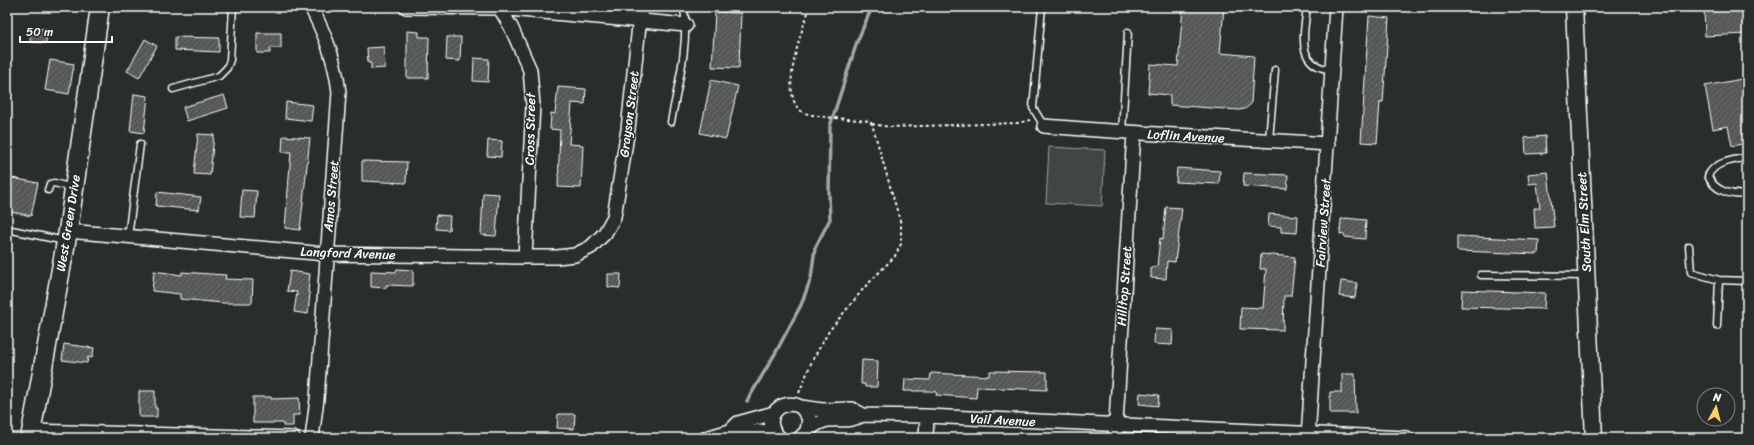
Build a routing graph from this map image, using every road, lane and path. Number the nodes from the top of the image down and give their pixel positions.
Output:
1 (100, 7) edge
2 (233, 7) edge
3 (311, 7) edge
4 (406, 7) edge
5 (641, 7) edge
6 (684, 7) edge
7 (810, 7) edge
8 (1042, 7) edge
9 (1306, 7) edge
10 (1336, 7) edge
11 (1574, 7) edge
12 (499, 8) edge
13 (640, 20) junction
14 (686, 25) junction
15 (1128, 32) dead end
16 (1275, 70) dead end
17 (1332, 70) junction
18 (174, 89) dead end
19 (1041, 121) junction
20 (671, 122) dead end
21 (872, 124) junction
22 (1128, 133) junction
23 (1269, 140) junction
24 (140, 144) dead end
25 (1328, 144) junction
26 (1747, 157) edge
27 (74, 188) junction
28 (48, 190) dead end
29 (1747, 194) edge
30 (613, 220) joint
31 (7, 229) edge
32 (67, 237) junction
33 (128, 237) junction
34 (1689, 246) dead end
35 (326, 254) junction
36 (525, 258) junction
37 (1481, 275) dead end
38 (1586, 276) junction
39 (1719, 280) junction
40 (1747, 281) edge
41 (1717, 326) dead end
42 (798, 406) junction
43 (774, 412) junction
44 (863, 415) junction
45 (927, 416) junction
46 (730, 431) junction
47 (1115, 432) edge
48 (31, 435) edge
49 (778, 436) edge
50 (803, 436) edge
51 (1308, 436) edge
52 (293, 438) edge
53 (312, 438) edge
54 (706, 438) edge
55 (926, 438) edge
56 (1407, 438) edge
57 (1594, 438) edge

1 - 27 main road, West Green Drive
2 - 18 lane
3 - 35 street, Amos Street
4 - 12 street
5 - 13 street, Grayson Street
6 - 14 lane
7 - 21 path
8 - 19 lane
9 - 17 lane
10 - 17 street, Fairview Street
11 - 38 street, South Elm Street
12 - 13 street
12 - 36 street, Cross Street
13 - 14 street
13 - 30 street, Grayson Street
14 - 20 lane
15 - 22 lane
16 - 23 lane
17 - 25 street, Fairview Street
19 - 21 path
19 - 22 street, Loflin Avenue
21 - 42 path
22 - 23 street, Loflin Avenue
22 - 47 street, Hilltop Street
23 - 25 street, Loflin Avenue
24 - 33 lane
25 - 51 street, Fairview Street
26 - 29 lane
27 - 28 lane
27 - 32 main road, West Green Drive
30 - 36 street, Langford Avenue
31 - 32 lane
32 - 33 street, Langford Avenue
32 - 48 main road, West Green Drive
33 - 35 street, Langford Avenue
34 - 39 lane
35 - 36 street, Langford Avenue
35 - 53 street, Amos Street
37 - 38 lane
38 - 57 street, South Elm Street
39 - 40 lane
39 - 41 lane
42 - 43 street
42 - 44 street, Vail Avenue
42 - 50 street
43 - 46 street
43 - 49 street
44 - 45 street, Vail Avenue
44 - 50 street, Vail Avenue
45 - 47 street, Vail Avenue
45 - 55 street
46 - 49 street
46 - 54 street
47 - 51 street, Vail Avenue
48 - 52 street
51 - 56 street, Vail Avenue

